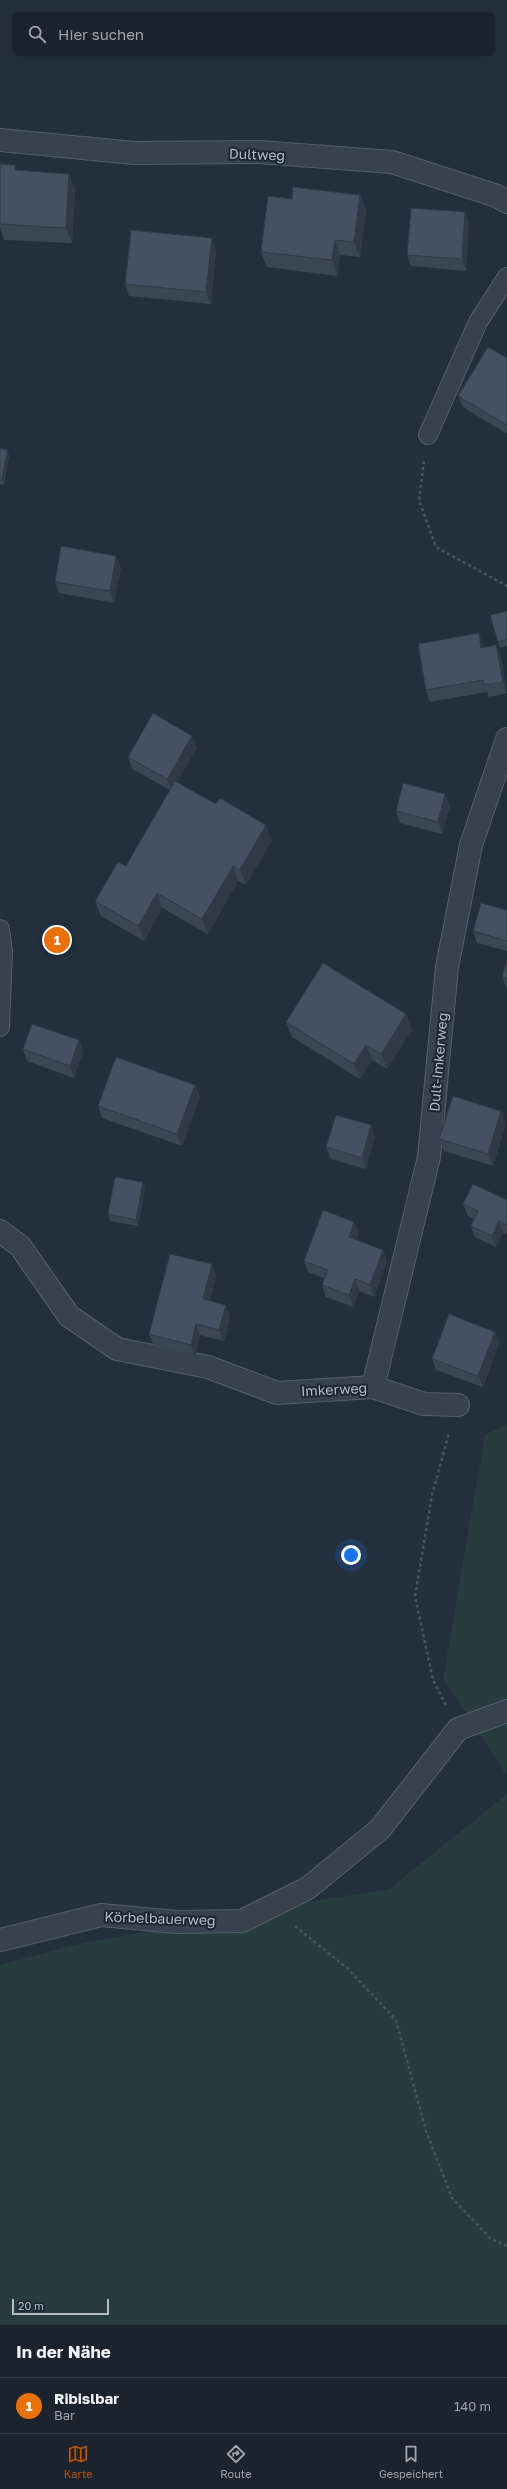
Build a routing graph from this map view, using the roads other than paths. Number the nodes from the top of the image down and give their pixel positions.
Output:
1 (0, 140) edge
2 (507, 202) edge
3 (507, 277) edge
4 (428, 435) road end
5 (507, 739) edge
6 (0, 929) edge
7 (0, 1027) edge
8 (0, 1231) edge
9 (373, 1387) junction
10 (458, 1405) road end
11 (507, 1711) edge
12 (0, 1940) edge

1 - 2 street, Dultweg
3 - 4 lane
5 - 9 street, Dult-Imkerweg
6 - 7 lane
8 - 9 street, Imkerweg
9 - 10 street, Imkerweg
11 - 12 street, Körbelbauerweg

